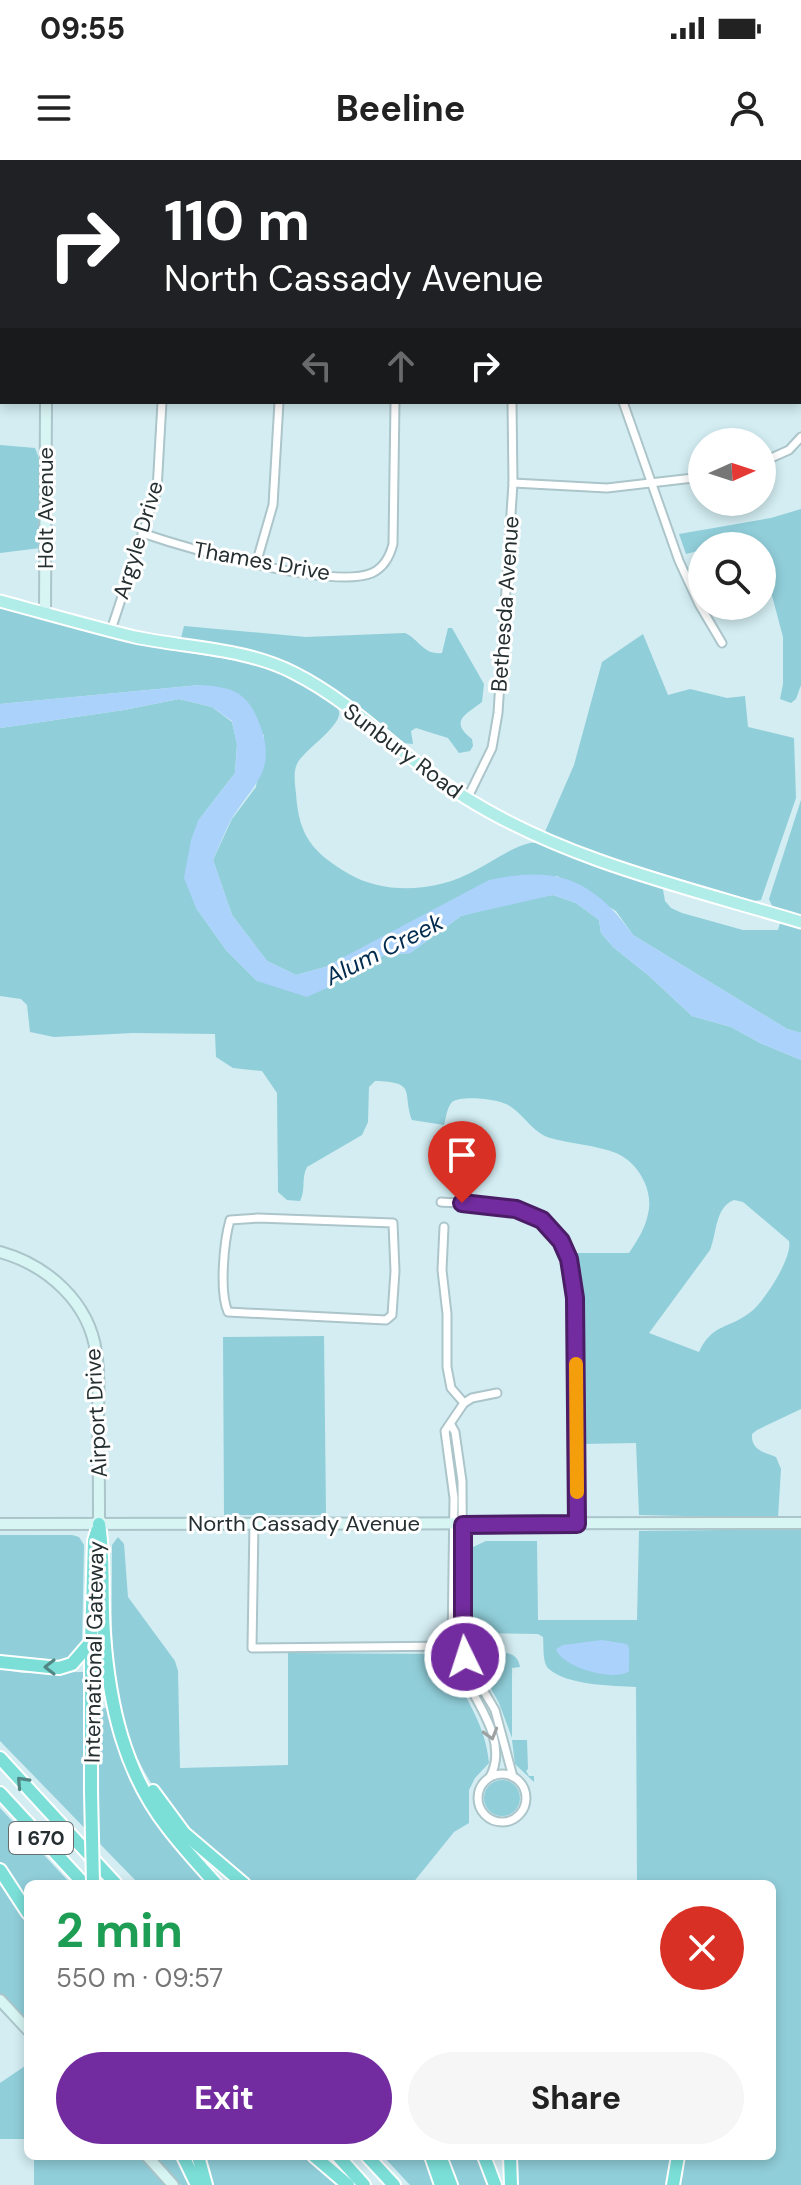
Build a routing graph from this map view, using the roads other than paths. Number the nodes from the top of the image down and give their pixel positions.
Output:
1 (46, 404) edge
2 (162, 404) edge
3 (279, 404) edge
4 (395, 404) edge
5 (512, 404) edge
6 (624, 404) edge
7 (801, 437) edge
8 (776, 456) edge
9 (688, 479) edge
10 (513, 483) junction
11 (650, 484) junction
12 (142, 533) junction
13 (256, 564) junction
14 (0, 601) edge
15 (45, 614) junction
16 (111, 630) junction
17 (722, 643) dead end
18 (467, 799) junction
19 (801, 922) edge
20 (441, 1202) dead end
21 (444, 1227) dead end
22 (0, 1252) edge
23 (228, 1312) joint
24 (497, 1393) dead end
25 (464, 1403) junction
26 (254, 1522) junction
27 (801, 1523) edge
28 (0, 1524) edge
29 (99, 1524) junction
30 (577, 1524) junction
31 (458, 1525) junction
32 (91, 1642) junction
33 (452, 1646) junction
34 (463, 1646) junction
35 (0, 1662) edge
36 (121, 1741) junction
37 (0, 1758) edge
38 (490, 1777) junction
39 (513, 1777) junction
40 (0, 1793) edge
41 (0, 1870) edge
42 (80, 1880) edge
43 (93, 1880) edge
44 (114, 1880) edge
45 (212, 1880) edge
46 (239, 1880) edge
47 (24, 1907) edge
48 (0, 2000) edge
49 (24, 2026) edge
50 (151, 2160) edge
51 (185, 2160) edge
52 (199, 2160) edge
53 (319, 2160) edge
54 (342, 2160) edge
55 (371, 2160) edge
56 (432, 2160) edge
57 (442, 2160) edge
58 (486, 2160) edge
59 (510, 2160) edge
60 (677, 2160) edge
61 (173, 2185) edge
62 (197, 2185) edge
63 (206, 2185) edge
64 (348, 2185) edge
65 (364, 2185) edge
66 (394, 2185) edge
67 (441, 2185) edge
68 (451, 2185) edge
69 (495, 2185) edge
70 (511, 2185) edge
71 (673, 2185) edge

1 - 15 main road, Holt Avenue
2 - 12 street, Argyle Drive
3 - 13 street
4 - 13 street, Thames Drive
5 - 10 street, Bethesda Avenue
6 - 11 street
7 - 8 street
9 - 11 street
10 - 11 street
10 - 18 street, Bethesda Avenue
11 - 17 street
12 - 13 street, Thames Drive
12 - 16 street, Argyle Drive
14 - 15 main road, Sunbury Road
15 - 16 main road, Sunbury Road
16 - 18 main road, Sunbury Road
18 - 19 main road, Sunbury Road
20 - 30 street
21 - 25 street
22 - 29 main road, Airport Drive
23 - 23 street
24 - 25 street
25 - 31 street
26 - 29 main road, North Cassady Avenue
26 - 31 main road, North Cassady Avenue
26 - 33 street
27 - 30 main road, North Cassady Avenue
28 - 29 main road, North Cassady Avenue
29 - 32 highway, International Gateway
29 - 36 highway, International Gateway
30 - 31 main road, North Cassady Avenue
31 - 33 street
31 - 34 street
32 -> 35 highway
32 - 43 highway, International Gateway, bridge
33 - 34 street
33 -> 38 street
34 - 39 street
36 - 45 highway, International Gateway
36 - 46 highway
44 -> 37 highway, I 670
38 - 39 street
38 - 39 street
40 - 42 highway, I 670
41 - 47 highway
48 - 49 main road
50 - 61 main road
51 - 62 highway
52 - 63 highway
53 - 64 highway
54 - 65 highway
55 - 66 highway
56 - 67 highway
57 - 68 highway
58 - 69 highway
59 - 70 highway
60 - 71 highway

